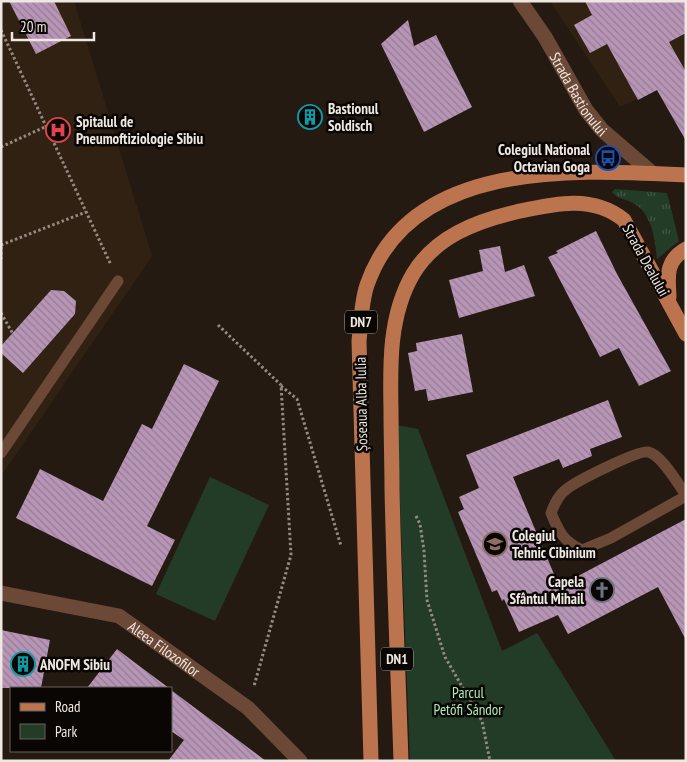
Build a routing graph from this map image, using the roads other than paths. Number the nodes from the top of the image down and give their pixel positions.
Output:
1 (520, 1) edge
2 (652, 173) junction
3 (686, 175) edge
4 (530, 209) joint
5 (686, 249) edge
6 (118, 282) road end
7 (669, 302) junction
8 (686, 334) edge
9 (1, 453) edge
10 (686, 495) edge
11 (1, 593) edge
12 (300, 761) edge
13 (371, 761) edge
14 (401, 761) edge

1 - 2 street, Strada Bastionului
2 - 3 main road, DN7
2 - 13 main road, Șoseaua Alba Iulia / DN7
4 - 7 main road, Strada Dealului
4 - 14 main road, Șoseaua Alba Iulia / DN1
5 - 7 main road
6 - 9 lane
7 - 8 main road, Strada Dealului
10 - 10 lane
11 - 12 street, Aleea Filozofilor

